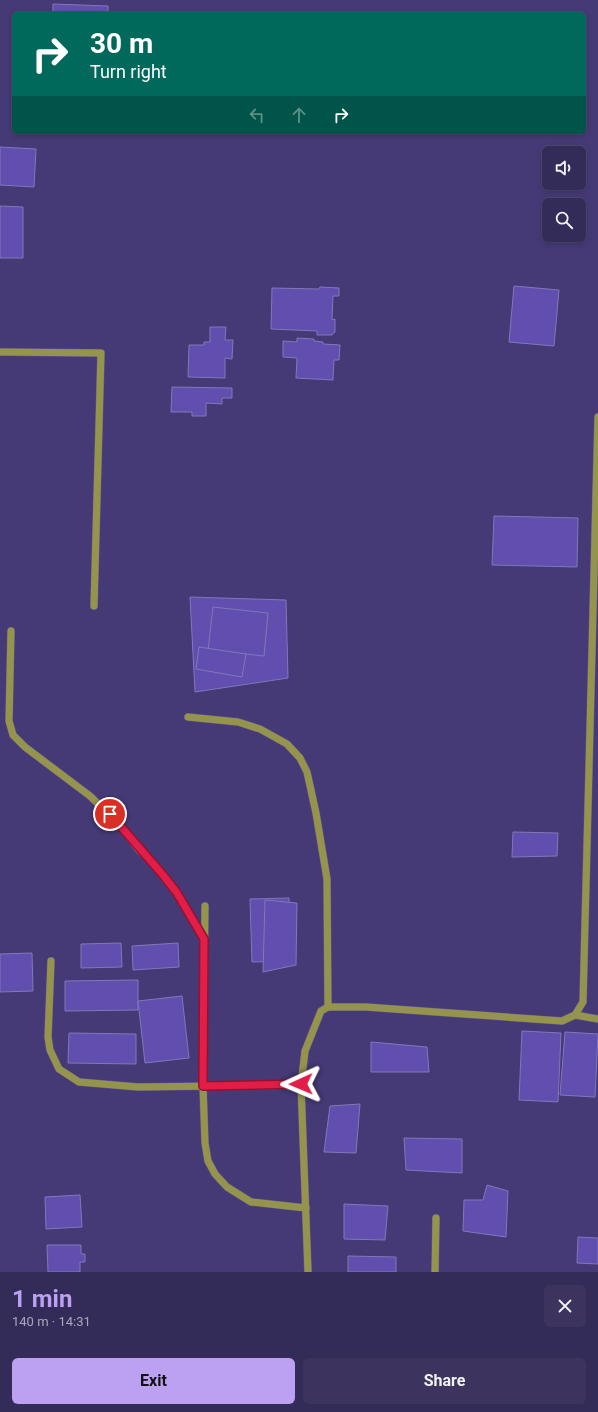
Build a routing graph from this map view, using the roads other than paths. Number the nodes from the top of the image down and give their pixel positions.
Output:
1 (0, 352) edge
2 (598, 417) edge
3 (597, 445) edge
4 (94, 606) dead end
5 (11, 631) dead end
6 (594, 703) edge
7 (188, 717) dead end
8 (205, 906) dead end
9 (204, 939) junction
10 (51, 961) dead end
11 (328, 1007) junction
12 (575, 1015) junction
13 (598, 1019) edge
14 (301, 1084) junction
15 (203, 1086) junction
16 (306, 1208) junction
17 (436, 1218) dead end
18 (308, 1272) edge
19 (435, 1272) edge

1 - 4 street
2 - 3 street
3 - 6 street
5 - 9 street
6 - 12 street
7 - 11 street
8 - 9 street
9 - 15 street
10 - 15 street
11 - 12 street
11 - 14 street
12 - 13 street
14 - 15 street
14 - 16 street
15 - 16 street
16 - 18 street
17 - 19 street

